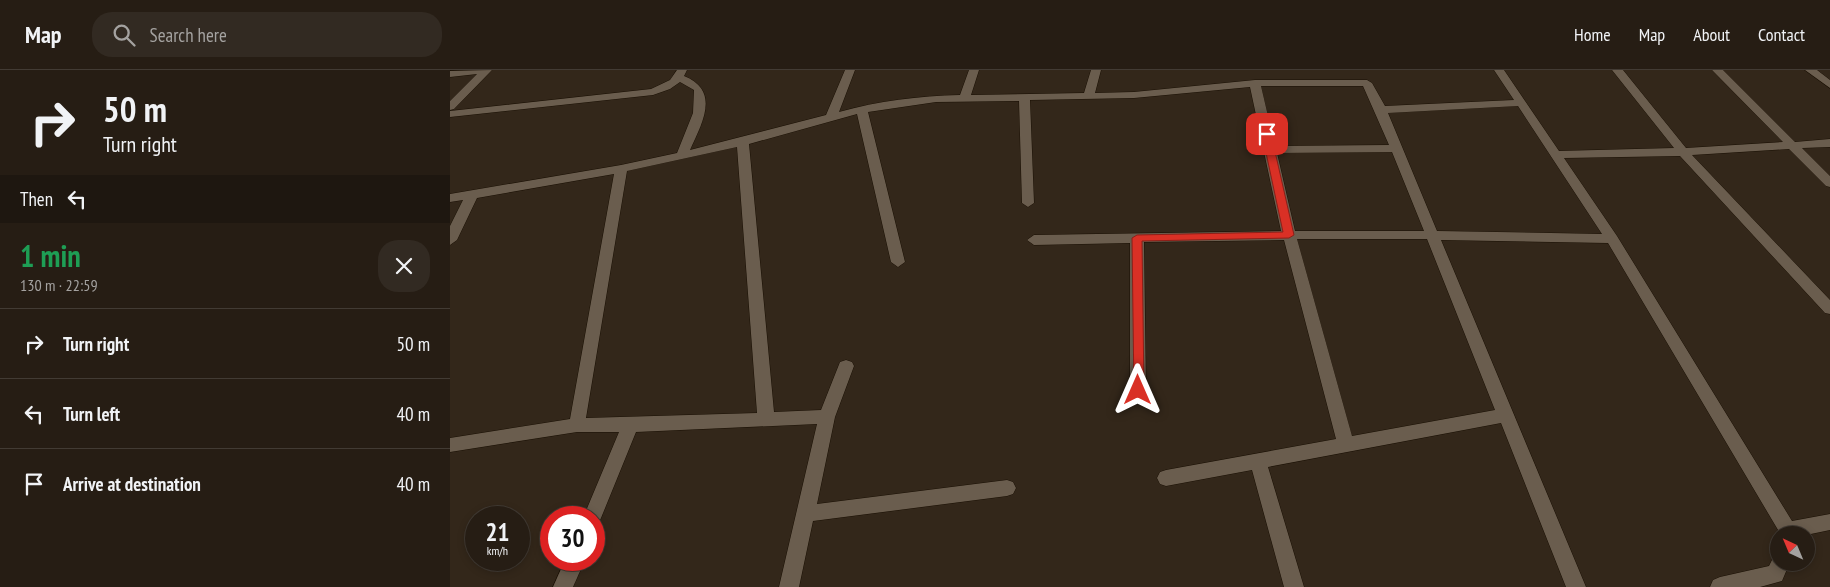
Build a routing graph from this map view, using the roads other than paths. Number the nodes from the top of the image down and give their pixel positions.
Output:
1 (483, 70) edge
2 (487, 70) edge
3 (850, 70) edge
4 (974, 70) edge
5 (1096, 70) edge
6 (1361, 70) edge
7 (1499, 70) edge
8 (1617, 70) edge
9 (1717, 70) edge
10 (1810, 70) edge
11 (450, 74) edge
12 (680, 74) edge
13 (1255, 83) junction
14 (1367, 83) junction
15 (1830, 86) edge
16 (1088, 96) junction
17 (1024, 97) junction
18 (964, 99) junction
19 (1521, 103) junction
20 (450, 107) edge
21 (862, 109) junction
22 (1381, 110) junction
23 (450, 114) edge
24 (831, 117) junction
25 (744, 142) junction
26 (1830, 143) edge
27 (1792, 145) junction
28 (1397, 148) junction
29 (1270, 150) junction
30 (1683, 152) junction
31 (682, 155) junction
32 (1555, 155) junction
33 (621, 169) junction
34 (1830, 183) edge
35 (472, 195) junction
36 (450, 198) edge
37 (1028, 204) dead end
38 (1289, 235) junction
39 (1432, 235) junction
40 (1137, 238) junction
41 (1612, 239) junction
42 (450, 240) edge
43 (1034, 240) dead end
44 (898, 262) dead end
45 (1830, 309) edge
46 (846, 366) dead end
47 (1138, 390) dead end
48 (1506, 415) junction
49 (827, 417) junction
50 (766, 420) junction
51 (577, 425) junction
52 (630, 425) junction
53 (450, 445) edge
54 (1346, 445) junction
55 (1258, 461) junction
56 (1166, 478) dead end
57 (1007, 488) dead end
58 (597, 506) edge
59 (806, 514) junction
60 (1830, 522) edge
61 (1785, 526) edge
62 (1815, 526) edge
63 (570, 571) edge
64 (1777, 571) edge
65 (563, 587) edge
66 (789, 587) edge
67 (1294, 587) edge
68 (1576, 587) edge
69 (1720, 587) edge

1 - 11 street
2 - 20 street
3 - 24 street
4 - 18 street
5 - 16 street
6 - 14 street
7 - 19 street
8 - 30 street
9 - 27 street
10 - 15 street
12 - 23 street
12 - 31 street
13 - 14 street
13 - 16 street
13 - 29 street
14 - 22 street
16 - 17 street
17 - 18 street
17 - 37 street
18 - 21 street
19 - 22 street
19 - 32 street
21 - 24 street
21 - 44 street
22 - 28 street
24 - 25 street
25 - 31 street
25 - 50 street
26 - 27 street
27 - 30 street
27 - 34 street
28 - 29 street
28 - 39 street
29 - 38 street
30 - 32 street
30 - 45 street
31 - 33 street
32 - 41 street
33 - 35 street
33 - 51 street
35 - 36 street
35 - 42 street
38 - 39 street
38 - 40 street
38 - 54 street
39 - 41 street
39 - 48 street
40 - 43 street
40 - 47 street
41 - 61 street
46 - 49 street
48 - 54 street
48 - 68 street
49 - 50 street
49 - 59 street
50 - 52 street
51 - 52 street
51 - 53 street
52 - 58 street
54 - 55 street
55 - 56 street
55 - 67 street
57 - 59 street
59 - 66 street
60 - 62 street
63 - 65 street
64 - 69 street

